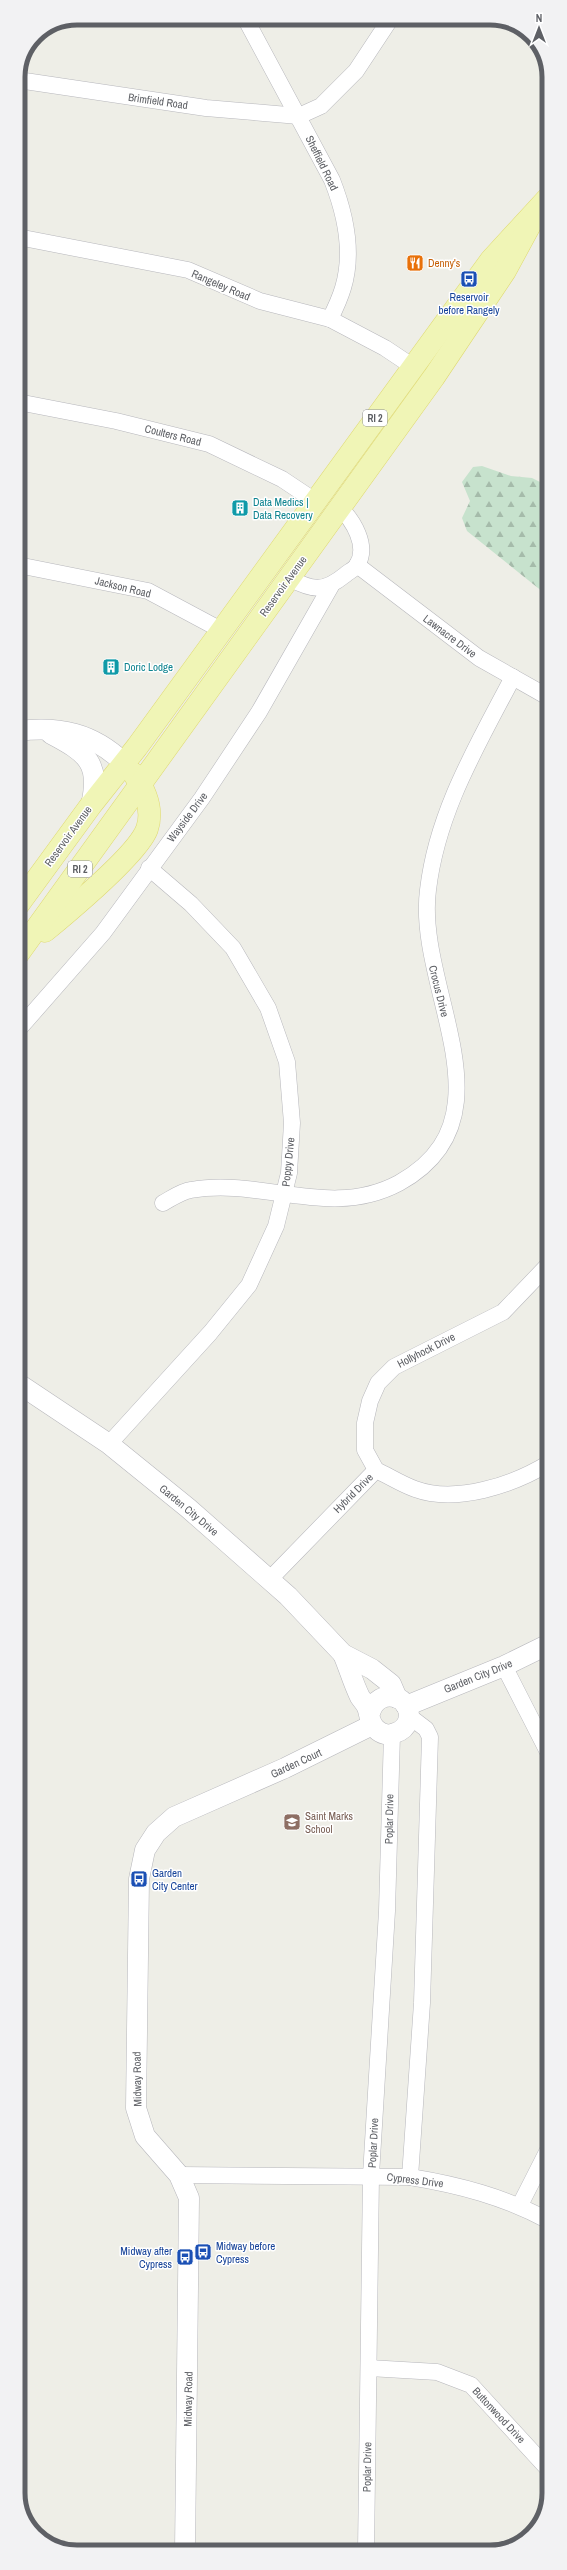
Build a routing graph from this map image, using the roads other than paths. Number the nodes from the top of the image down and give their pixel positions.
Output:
1 (249, 25) edge
2 (386, 25) edge
3 (25, 81) edge
4 (299, 116) junction
5 (542, 205) edge
6 (25, 238) edge
7 (330, 319) junction
8 (412, 366) junction
9 (25, 403) edge
10 (315, 501) junction
11 (339, 507) junction
12 (357, 565) junction
13 (25, 566) edge
14 (289, 578) junction
15 (331, 586) junction
16 (221, 630) junction
17 (513, 677) junction
18 (542, 694) edge
19 (40, 728) junction
20 (25, 730) edge
21 (124, 762) junction
22 (140, 783) junction
23 (91, 806) junction
24 (149, 868) junction
25 (25, 896) edge
26 (25, 944) edge
27 (25, 948) edge
28 (25, 1022) edge
29 (284, 1196) junction
30 (162, 1202) dead end
31 (542, 1271) edge
32 (25, 1388) edge
33 (109, 1444) junction
34 (542, 1467) edge
35 (376, 1470) junction
36 (270, 1579) junction
37 (542, 1647) edge
38 (344, 1654) junction
39 (504, 1666) junction
40 (404, 1707) junction
41 (371, 1719) junction
42 (392, 1734) junction
43 (542, 1740) edge
44 (218, 1799) joint
45 (542, 2162) edge
46 (179, 2175) junction
47 (371, 2175) junction
48 (410, 2177) junction
49 (520, 2205) junction
50 (542, 2217) edge
51 (369, 2368) junction
52 (542, 2462) edge
53 (185, 2545) edge
54 (366, 2545) edge

1 - 4 street, Sheffield Road
2 - 4 street
3 - 4 street, Brimfield Road
4 - 7 street, Sheffield Road
5 - 8 main road, Reservoir Avenue / RI 2
5 - 11 main road, Reservoir Avenue / RI 2
6 - 7 street, Rangeley Road
7 - 8 street, Rangeley Road
8 - 10 main road, Reservoir Avenue / RI 2
9 - 10 street, Coulters Road
10 - 16 main road, Reservoir Avenue / RI 2
11 - 12 street
11 - 14 main road, Reservoir Avenue / RI 2
12 - 15 street
12 - 17 street, Lawnacre Drive
13 - 16 street, Jackson Road
14 - 15 street
14 - 22 main road, Reservoir Avenue / RI 2
15 - 24 street, Wayside Drive
16 - 21 main road, Reservoir Avenue / RI 2
17 - 18 street, Lawnacre Drive
17 - 29 street, Crocus Drive
19 - 20 street
19 - 21 street
19 - 23 street
21 - 22 main road
21 - 23 main road, Reservoir Avenue / RI 2
22 - 26 main road, Reservoir Avenue / RI 2
22 - 27 main road
23 - 25 main road, Reservoir Avenue / RI 2
24 - 28 street, Wayside Drive
24 - 29 street, Poppy Drive
29 - 30 street, Crocus Drive
29 - 33 street, Poppy Drive
31 - 35 street, Hollyhock Drive
32 - 33 street, Garden City Drive
33 - 36 street, Garden City Drive
34 - 35 street, Hybrid Drive
35 - 36 street, Hybrid Drive
36 - 38 street, Garden City Drive
37 - 39 street, Garden City Drive
38 - 40 street, Garden City Drive
38 - 41 street, Garden City Drive
39 - 40 street, Garden City Drive
39 - 43 street
40 - 41 street, Garden City Drive
40 - 42 street, Garden City Drive
40 - 48 street
41 - 42 street
41 - 44 street, Garden Court
42 - 47 street, Poplar Drive
44 - 46 street, Midway Road
45 - 49 street
46 - 47 street, Cypress Drive
46 - 53 street, Midway Road
47 - 48 street, Cypress Drive
47 - 51 street, Poplar Drive
48 - 49 street, Cypress Drive
49 - 50 street, Cypress Drive
51 - 52 street, Buttonwood Drive
51 - 54 street, Poplar Drive

